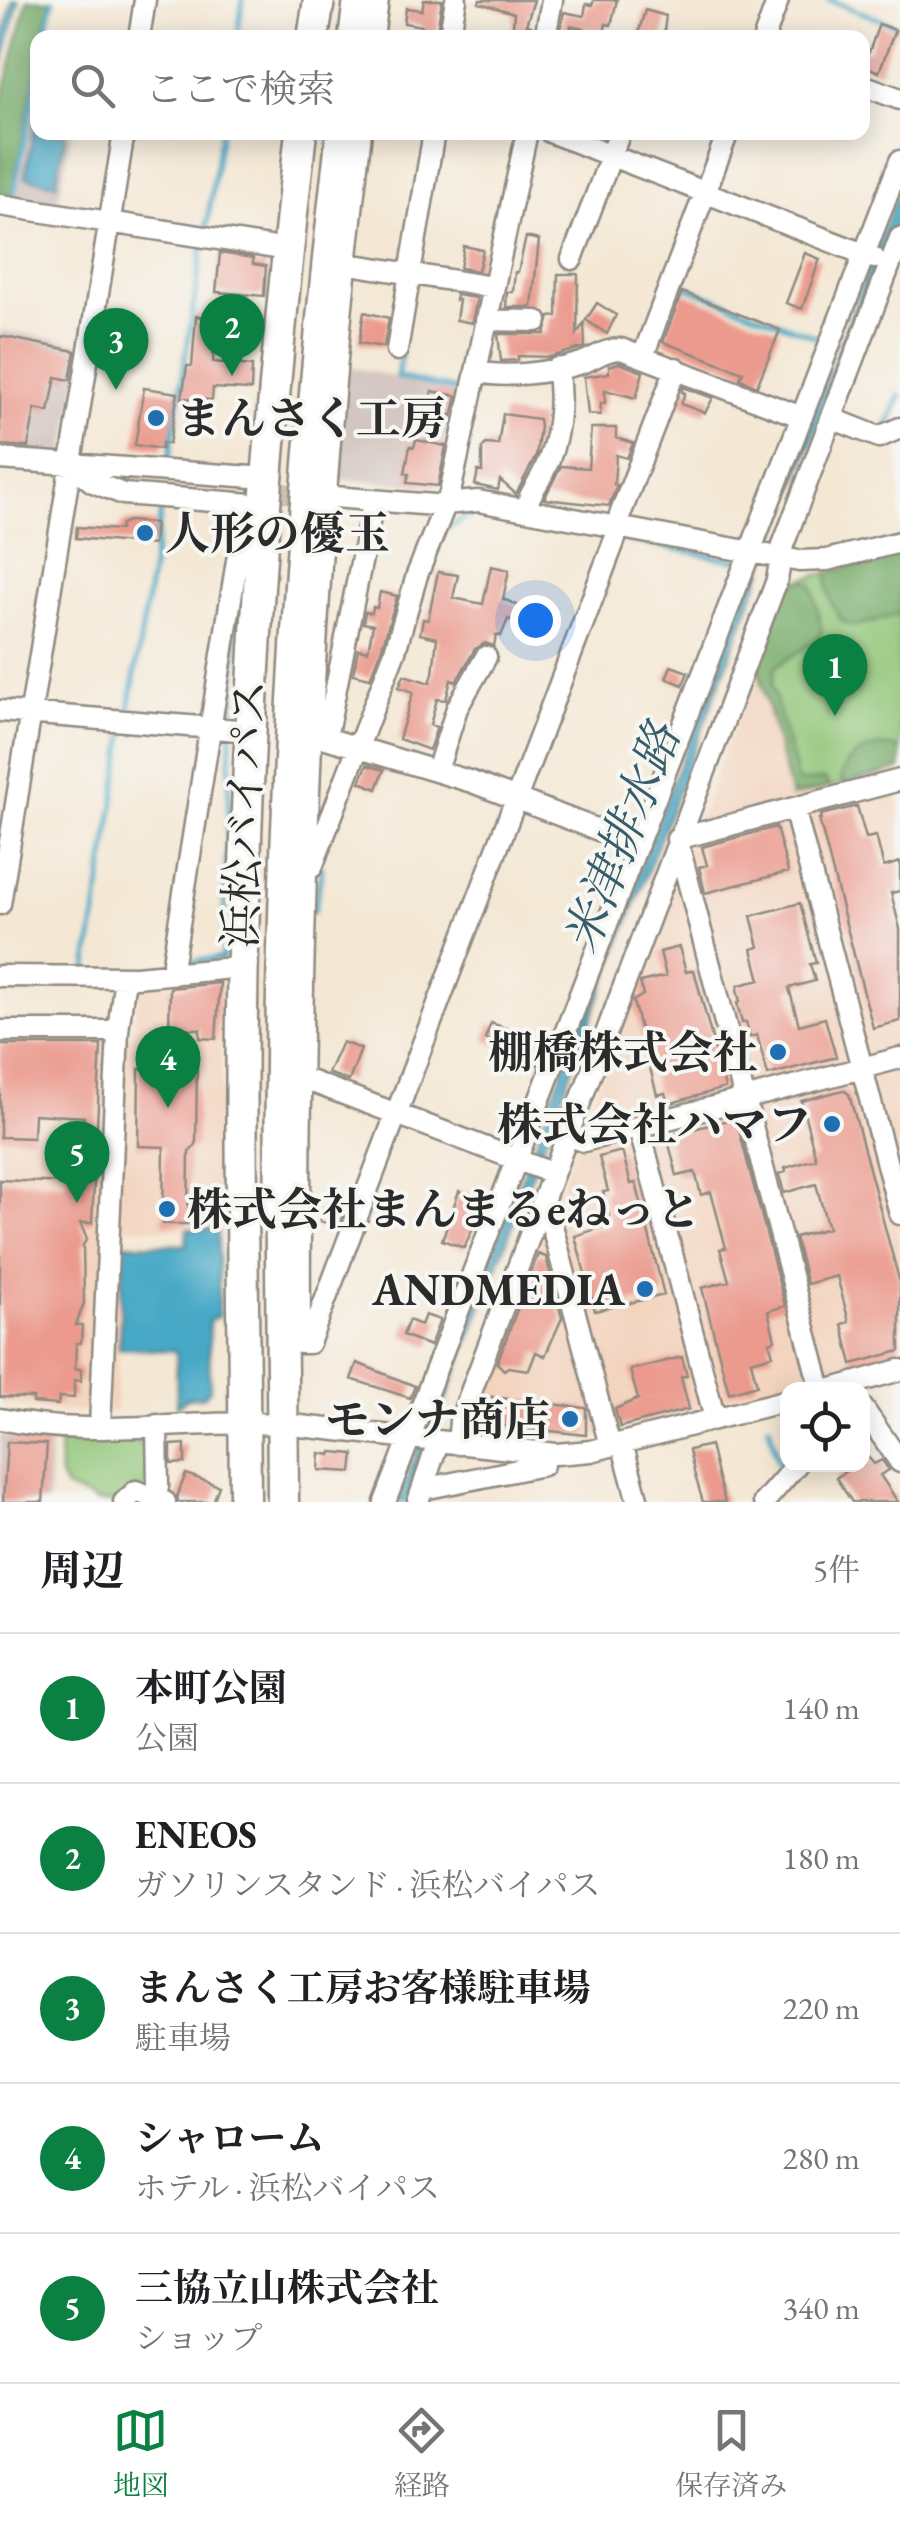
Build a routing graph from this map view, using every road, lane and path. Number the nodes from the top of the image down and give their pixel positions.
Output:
1 (145, 0) edge
2 (318, 0) edge
3 (359, 0) edge
4 (378, 0) edge
5 (456, 0) edge
6 (552, 0) edge
7 (778, 0) edge
8 (140, 30) edge
9 (315, 30) edge
10 (355, 30) edge
11 (374, 30) edge
12 (451, 30) edge
13 (546, 30) edge
14 (767, 30) edge
15 (870, 87) edge
16 (900, 99) edge
17 (123, 140) edge
18 (301, 140) edge
19 (342, 140) edge
20 (360, 140) edge
21 (433, 140) edge
22 (524, 140) edge
23 (570, 140) edge
24 (617, 140) edge
25 (725, 140) edge
26 (611, 156) junction
27 (900, 161) edge
28 (705, 192) junction
29 (0, 204) edge
30 (110, 222) junction
31 (900, 238) edge
32 (288, 250) junction
33 (572, 258) dead end
34 (882, 260) edge
35 (337, 262) junction
36 (410, 272) junction
37 (492, 287) junction
38 (486, 320) junction
39 (537, 322) dead end
40 (397, 350) dead end
41 (642, 356) junction
42 (557, 368) junction
43 (676, 368) junction
44 (476, 372) junction
45 (802, 417) junction
46 (831, 418) junction
47 (900, 428) edge
48 (0, 459) edge
49 (70, 465) junction
50 (319, 496) junction
51 (255, 500) junction
52 (445, 505) junction
53 (526, 510) junction
54 (371, 513) junction
55 (618, 527) junction
56 (900, 542) edge
57 (751, 553) junction
58 (778, 558) junction
59 (486, 657) dead end
60 (0, 712) edge
61 (30, 714) junction
62 (210, 728) junction
63 (251, 730) junction
64 (318, 738) junction
65 (358, 747) junction
66 (438, 771) junction
67 (900, 780) edge
68 (516, 798) junction
69 (794, 808) junction
70 (677, 838) junction
71 (638, 845) junction
72 (304, 867) junction
73 (0, 904) edge
74 (242, 967) junction
75 (174, 972) junction
76 (0, 976) edge
77 (125, 977) junction
78 (0, 1031) edge
79 (118, 1031) junction
80 (900, 1058) edge
81 (862, 1068) junction
82 (300, 1080) junction
83 (745, 1099) junction
84 (397, 1114) junction
85 (639, 1127) junction
86 (281, 1133) junction
87 (567, 1135) junction
88 (533, 1166) junction
89 (538, 1213) junction
90 (900, 1214) edge
91 (291, 1343) junction
92 (900, 1370) edge
93 (819, 1382) edge
94 (865, 1382) edge
95 (780, 1402) edge
96 (870, 1418) edge
97 (0, 1419) edge
98 (715, 1419) junction
99 (264, 1423) junction
100 (157, 1425) junction
101 (100, 1427) junction
102 (412, 1439) junction
103 (444, 1443) junction
104 (616, 1444) junction
105 (543, 1454) junction
106 (900, 1462) edge
107 (790, 1472) edge
108 (420, 1496) edge
109 (159, 1500) edge
110 (124, 1502) edge
111 (245, 1502) edge
112 (266, 1502) edge
113 (283, 1502) edge
114 (385, 1502) edge
115 (638, 1502) edge
116 (764, 1502) edge

1 - 8 street
2 - 9 highway
3 - 10 highway
4 - 11 street
5 - 12 street
6 - 13 street
7 - 14 street
15 - 16 street
17 - 30 street
18 - 32 highway, 浜松バイパス
19 - 35 highway, 浜松バイパス
20 - 35 street
21 - 36 street
22 - 37 street
23 - 26 street
24 - 26 street
25 - 28 street
26 - 28 street
26 - 33 street
27 - 34 street
28 - 34 street
28 - 41 street
29 - 30 street
30 - 32 street
30 - 49 street
31 - 34 street
32 - 51 highway, 浜松バイパス
34 - 45 street
34 - 46 street
35 - 36 street
35 - 50 highway, 浜松バイパス
36 - 37 street
36 - 40 street
37 - 38 street
38 - 39 street
38 - 44 street
41 - 42 street
41 - 43 street
42 - 44 street
42 - 53 street
43 - 45 street
43 - 55 street
44 - 52 street
45 - 57 street
46 - 47 street
46 - 58 street
48 - 49 street
49 - 51 street
49 - 51 street
49 - 61 street
50 - 52 street
50 - 54 street
50 - 64 street
50 - 86 highway, 浜松バイパス
51 - 62 street
51 - 63 highway, 浜松バイパス
52 - 53 street
52 - 54 street
52 - 65 street
53 - 55 street
54 - 64 street
55 - 57 street
55 - 68 street
56 - 58 street
57 - 58 street
57 - 71 street
58 - 70 street
59 - 66 street
60 - 61 street
61 - 62 street
61 - 73 street
62 - 63 street
62 - 75 street
63 - 74 highway, 浜松バイパス
64 - 65 street
64 - 72 street
65 - 66 street
65 - 72 street
66 - 68 street
67 - 69 street
68 - 71 street
68 - 84 street
69 - 70 street
69 - 81 street
70 - 83 street
70 - 87 street
71 - 88 street
72 - 82 street
74 - 75 street
74 - 99 highway, 浜松バイパス
75 - 77 street
76 - 77 street
77 - 79 street
78 - 79 street
79 - 101 street
80 - 81 street
81 - 83 street
81 - 90 street
82 - 84 street
82 - 91 street
83 - 85 street
83 - 93 street
84 - 88 street
84 - 91 street
85 - 87 street
85 - 98 street
86 - 91 highway, 浜松バイパス
86 - 99 highway
87 - 88 street
88 - 89 street
88 - 102 street
89 - 103 street
89 - 104 street
91 - 99 highway, 浜松バイパス
92 - 94 street
95 - 98 street
96 - 106 street
97 - 101 street
98 - 104 street
99 - 100 street
99 - 102 street
99 - 111 highway, 浜松バイパス
99 - 112 highway
99 - 113 highway, 浜松バイパス
100 - 101 street
100 - 109 street
102 - 103 street
102 - 114 street
103 - 105 street
103 - 108 street
104 - 105 street
104 - 115 street
105 - 108 street
107 - 116 street
109 - 110 street

